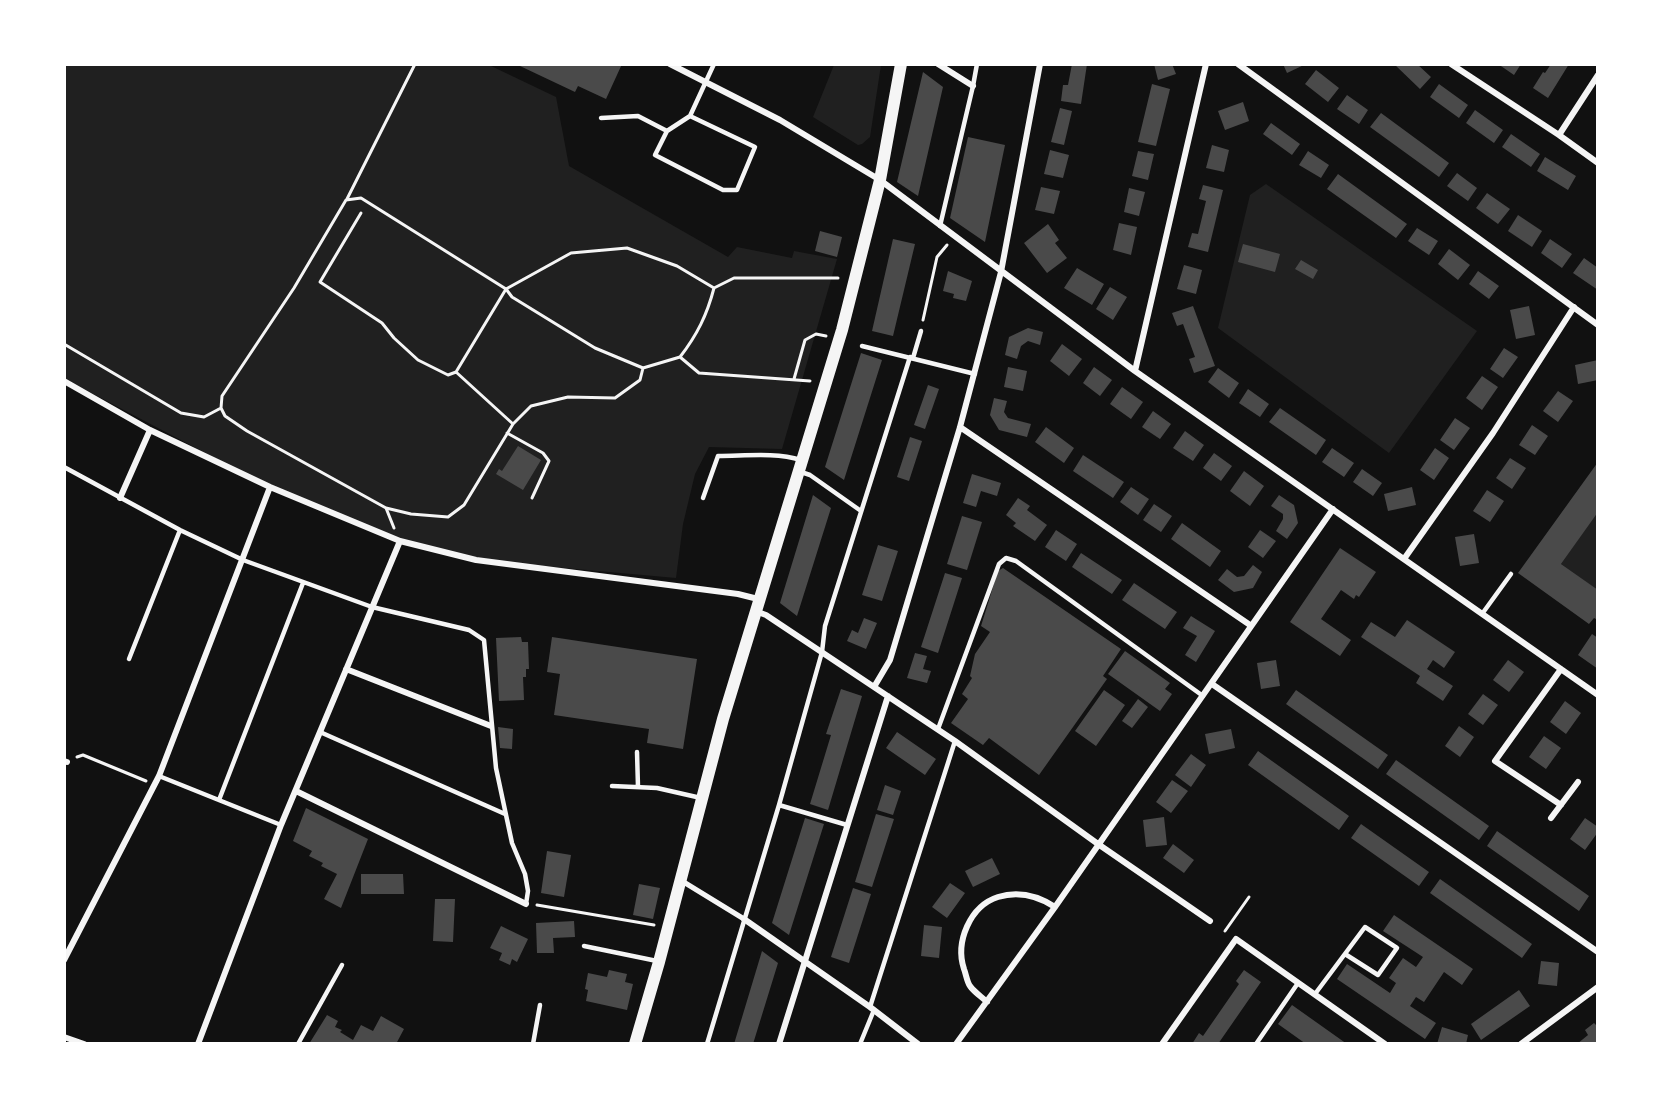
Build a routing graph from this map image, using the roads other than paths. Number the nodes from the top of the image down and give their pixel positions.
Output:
1 (670, 64) edge
2 (714, 64) edge
3 (901, 64) edge
4 (938, 64) edge
5 (977, 64) edge
6 (1040, 64) edge
7 (1206, 64) edge
8 (1238, 64) edge
9 (1451, 64) edge
10 (1598, 75) edge
11 (705, 82) junction
12 (974, 86) junction
13 (690, 116) junction
14 (601, 118) dead end
15 (667, 131) junction
16 (1559, 135) junction
17 (1598, 163) edge
18 (880, 180) junction
19 (940, 226) junction
20 (1001, 272) junction
21 (1574, 308) junction
22 (1598, 325) edge
23 (921, 331) road end
24 (862, 345) dead end
25 (912, 358) junction
26 (1135, 371) junction
27 (975, 374) junction
28 (64, 381) edge
29 (960, 427) junction
30 (150, 430) junction
31 (799, 465) junction
32 (64, 466) edge
33 (270, 487) junction
34 (120, 498) junction
35 (703, 498) dead end
36 (1333, 509) junction
37 (861, 511) junction
38 (180, 530) junction
39 (397, 540) junction
40 (1404, 559) junction
41 (243, 560) junction
42 (1511, 574) dead end
43 (303, 583) junction
44 (756, 605) junction
45 (372, 607) junction
46 (1482, 614) junction
47 (1250, 625) junction
48 (822, 652) junction
49 (129, 659) dead end
50 (346, 669) junction
51 (1561, 669) junction
52 (1212, 684) junction
53 (874, 687) junction
54 (1598, 694) edge
55 (888, 696) junction
56 (1203, 696) junction
57 (491, 726) junction
58 (938, 729) junction
59 (320, 732) junction
60 (955, 741) junction
61 (637, 752) dead end
62 (159, 776) junction
63 (1578, 782) dead end
64 (612, 786) dead end
65 (638, 787) junction
66 (296, 791) junction
67 (701, 798) junction
68 (219, 800) junction
69 (779, 805) junction
70 (1561, 805) junction
71 (506, 814) junction
72 (1551, 818) dead end
73 (281, 825) junction
74 (847, 825) junction
75 (1098, 844) junction
76 (680, 879) junction
77 (526, 904) joint
78 (1055, 907) junction
79 (744, 919) junction
80 (1210, 921) road end
81 (584, 946) dead end
82 (1598, 952) edge
83 (1345, 954) junction
84 (64, 960) edge
85 (804, 960) junction
86 (659, 962) junction
87 (342, 964) dead end
88 (1298, 982) junction
89 (1598, 987) edge
90 (1315, 994) junction
91 (987, 1002) junction
92 (540, 1005) dead end
93 (872, 1008) junction
94 (64, 1037) edge
95 (1260, 1038) junction
96 (84, 1044) edge
97 (198, 1044) edge
98 (298, 1044) edge
99 (533, 1044) edge
100 (635, 1044) edge
101 (707, 1044) edge
102 (779, 1044) edge
103 (860, 1044) edge
104 (918, 1044) edge
105 (956, 1044) edge
106 (1162, 1044) edge
107 (1256, 1044) edge
108 (1267, 1044) edge
109 (1385, 1044) edge
110 (1521, 1044) edge

1 - 11 street
2 - 11 lane
3 - 18 main road
4 - 12 street
5 - 12 lane
6 - 20 street
7 - 26 street
8 - 21 street
9 - 16 street
10 - 16 street
11 - 13 lane
11 - 18 street
12 - 19 lane
13 - 15 lane
13 - 15 lane
14 - 15 lane
16 - 17 street
18 - 19 street
18 - 31 main road
19 - 20 street
20 - 26 street
20 - 27 street
21 - 22 street
21 - 40 street
23 - 25 lane
24 - 25 lane
25 - 27 lane
25 - 37 lane
26 - 36 street
27 - 29 street
28 - 30 street
29 - 47 street
29 - 53 street
30 - 33 street
30 - 34 street
31 - 35 lane
31 - 37 lane
31 - 44 main road
32 - 34 lane
33 - 39 street
33 - 41 street
34 - 38 lane
36 - 40 street
36 - 47 street
37 - 48 lane
38 - 41 lane
38 - 49 lane
39 - 44 street
39 - 45 street
40 - 46 street
41 - 43 lane
41 - 62 street
42 - 46 lane
43 - 45 lane
43 - 68 lane
44 - 48 street
44 - 67 main road
45 - 50 street
45 - 57 lane
46 - 51 street
47 - 52 street
48 - 53 street
48 - 69 lane
50 - 57 street
50 - 59 street
51 - 54 street
51 - 70 street
52 - 56 street
52 - 82 street
53 - 55 street
55 - 58 street
55 - 74 street
56 - 58 lane
56 - 75 street
57 - 71 lane
58 - 60 street
59 - 66 street
59 - 71 lane
60 - 75 street
60 - 93 lane
61 - 65 lane
62 - 68 lane
62 - 84 street
63 - 70 street
64 - 65 lane
65 - 67 lane
66 - 73 street
66 - 77 street
67 - 76 main road
68 - 73 lane
69 - 74 lane
69 - 79 lane
70 - 72 street
71 - 77 lane
73 - 97 street
74 - 85 street
75 - 78 street
75 - 80 street
76 - 79 street
76 - 86 main road
78 - 91 street
78 - 91 street
79 - 85 street
79 - 101 lane
81 - 86 lane
83 - 83 lane
83 - 90 lane
85 - 93 street
85 - 102 street
86 - 100 main road
87 - 98 lane
88 - 90 street
88 - 95 lane
88 - 106 street
89 - 110 street
90 - 109 street
91 - 105 street
92 - 99 lane
93 - 103 lane
93 - 104 street
94 - 96 street
95 - 107 lane
95 - 108 lane

